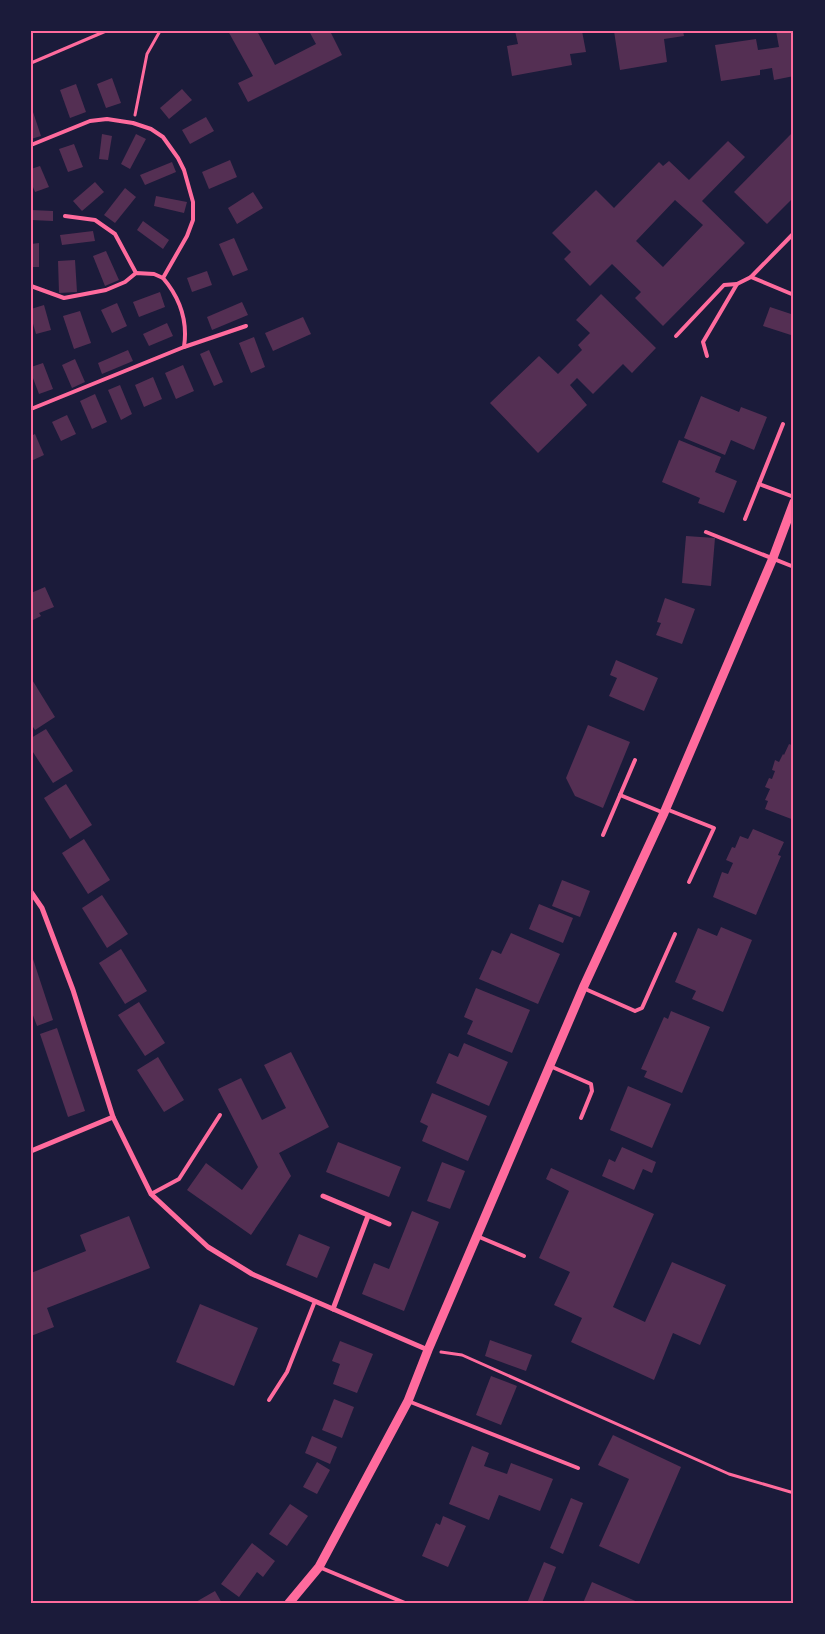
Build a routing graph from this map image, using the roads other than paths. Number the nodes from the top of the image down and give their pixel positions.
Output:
1 (31, 145) edge
2 (65, 216) dead end
3 (794, 232) edge
4 (136, 273) junction
5 (751, 277) junction
6 (163, 278) junction
7 (737, 284) junction
8 (31, 286) edge
9 (794, 295) edge
10 (246, 326) dead end
11 (676, 336) dead end
12 (184, 347) junction
13 (707, 356) dead end
14 (31, 409) edge
15 (783, 424) dead end
16 (759, 484) junction
17 (794, 497) edge
18 (794, 502) edge
19 (745, 519) dead end
20 (706, 532) dead end
21 (773, 558) junction
22 (794, 567) edge
23 (635, 760) dead end
24 (620, 795) junction
25 (665, 811) junction
26 (603, 835) dead end
27 (689, 882) dead end
28 (31, 892) edge
29 (675, 934) dead end
30 (583, 988) junction
31 (550, 1066) junction
32 (220, 1115) dead end
33 (113, 1117) junction
34 (581, 1118) dead end
35 (31, 1151) edge
36 (151, 1194) junction
37 (323, 1196) dead end
38 (368, 1216) junction
39 (389, 1224) dead end
40 (477, 1236) junction
41 (524, 1256) dead end
42 (315, 1301) junction
43 (334, 1309) junction
44 (428, 1350) junction
45 (268, 1400) dead end
46 (408, 1401) junction
47 (578, 1468) dead end
48 (319, 1567) junction
49 (289, 1603) edge
50 (405, 1603) edge

1 - 6 lane
2 - 4 lane
3 - 5 lane
4 - 6 lane
4 - 8 lane
5 - 7 lane
5 - 9 lane
6 - 12 lane
7 - 11 lane
7 - 13 lane
10 - 12 lane
12 - 14 lane
15 - 16 lane
16 - 17 lane
16 - 19 lane
18 - 21 street
20 - 21 lane
21 - 22 lane
21 - 25 street
23 - 24 lane
24 - 25 lane
24 - 26 lane
25 - 27 lane
25 - 30 street
28 - 33 street
29 - 30 lane
30 - 31 street
31 - 34 lane
31 - 40 street
32 - 36 lane
33 - 35 street
33 - 36 street
36 - 42 street
37 - 38 street
38 - 39 street
38 - 43 street
40 - 41 lane
40 - 44 street
42 - 43 street
42 - 45 lane
43 - 44 street
44 - 46 street
46 - 47 lane
46 - 48 street
48 - 49 street
48 - 50 lane

